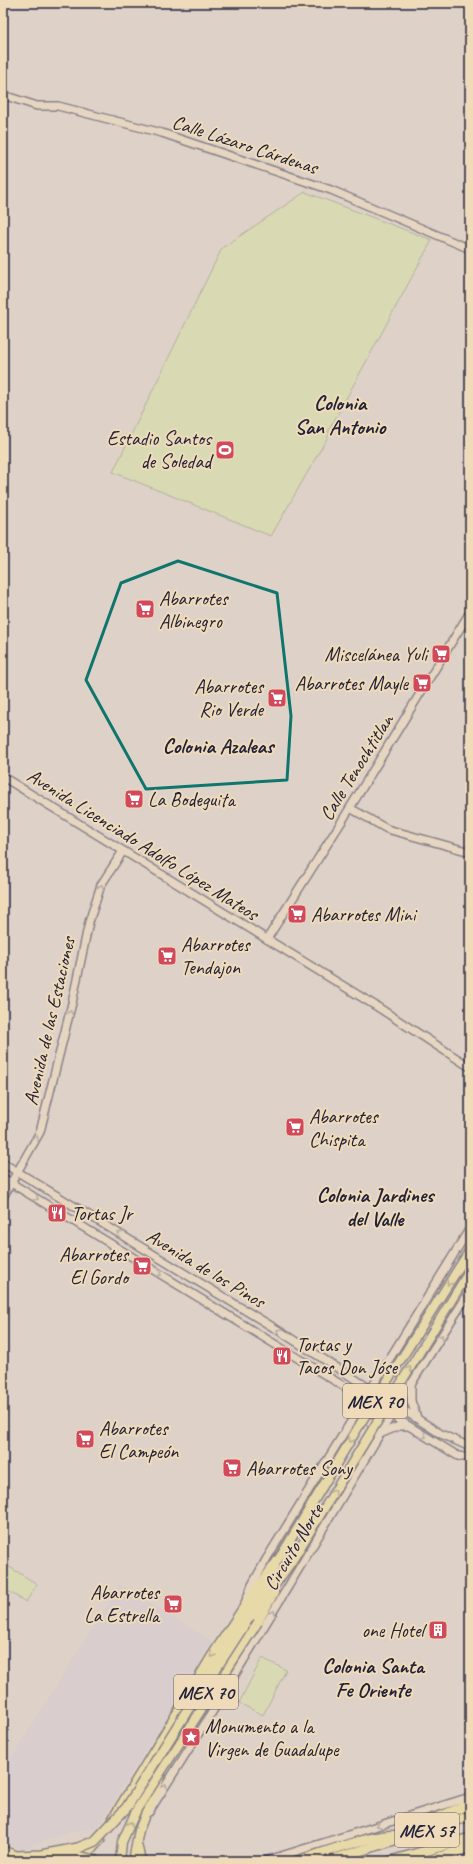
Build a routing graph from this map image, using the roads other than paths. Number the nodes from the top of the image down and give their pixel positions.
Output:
1 (3, 95) edge
2 (470, 249) edge
3 (470, 612) edge
4 (3, 777) edge
5 (350, 808) junction
6 (123, 851) junction
7 (470, 852) edge
8 (266, 939) junction
9 (470, 1067) edge
10 (3, 1163) edge
11 (18, 1173) junction
12 (3, 1178) edge
13 (12, 1183) junction
14 (3, 1197) edge
15 (470, 1228) edge
16 (470, 1250) edge
17 (470, 1270) edge
18 (470, 1291) edge
19 (383, 1369) junction
20 (411, 1384) junction
21 (371, 1389) junction
22 (364, 1400) junction
23 (398, 1406) junction
24 (355, 1416) junction
25 (391, 1416) junction
26 (417, 1418) junction
27 (409, 1427) junction
28 (380, 1434) junction
29 (470, 1447) edge
30 (470, 1458) edge
31 (296, 1563) junction
32 (275, 1566) junction
33 (285, 1573) junction
34 (245, 1605) junction
35 (266, 1609) junction
36 (470, 1797) edge
37 (470, 1804) edge
38 (470, 1816) edge
39 (144, 1820) junction
40 (406, 1837) junction
41 (470, 1838) edge
42 (137, 1839) junction
43 (470, 1847) edge
44 (3, 1848) edge
45 (3, 1851) edge
46 (41, 1855) junction
47 (29, 1861) edge
48 (77, 1861) edge
49 (98, 1861) edge
50 (120, 1861) edge
51 (133, 1861) edge
52 (141, 1861) edge
53 (264, 1861) edge
54 (298, 1861) edge
55 (328, 1861) edge
56 (391, 1861) edge
57 (428, 1861) edge

1 - 2 street, Calle Lázaro Cárdenas
3 - 5 street, Calle Tenochtitlan
4 - 6 street, Avenida Licenciado Adolfo López Mateos
5 - 7 street
5 - 8 street, Calle Tenochtitlan
6 - 8 street, Avenida Licenciado Adolfo López Mateos
11 -> 6 street, Avenida de las Estaciones
8 - 9 street, Avenida Licenciado Adolfo López Mateos
10 - 11 street, Avenida de los Pinos
11 - 13 street, Avenida de las Estaciones
21 -> 11 street, Avenida de los Pinos
12 - 13 street, Avenida de los Pinos
13 - 14 street, Avenida de las Estaciones
13 -> 22 street, Avenida de los Pinos
15 - 19 street, Circuito Norte
16 -> 32 main road, MEX 70, bridge
31 -> 17 main road, MEX 70, bridge
20 -> 18 street, Circuito Norte
19 - 20 street
19 - 21 street, Circuito Norte
20 - 23 street, Circuito Norte
20 - 26 street
21 - 22 street, Circuito Norte
21 - 23 street, Avenida de los Pinos
22 - 24 street, Circuito Norte
22 - 25 street, Avenida de los Pinos
23 - 25 street, Circuito Norte
23 - 26 street, Avenida de los Pinos
24 - 28 street
24 - 34 street, Circuito Norte
25 - 27 street, Avenida de los Pinos
25 - 28 street, Circuito Norte
26 - 29 street, Avenida de los Pinos
27 - 28 street
27 -> 30 street, Avenida de los Pinos
28 - 31 street, Circuito Norte
31 - 33 main road, MEX 70
31 - 35 street
39 -> 31 street, Circuito Norte
32 - 34 main road, MEX 70
32 - 46 highway, bridge
33 - 35 main road
33 - 39 main road, MEX 70
34 -> 48 main road, MEX 70
50 -> 35 main road, bridge
36 -> 53 street
37 - 40 highway
38 - 40 highway, MEX 57
39 - 42 main road, MEX 70
40 - 54 highway
40 - 55 highway, MEX 57
41 - 56 highway
42 - 51 main road, MEX 70
42 - 52 main road
43 - 57 highway, MEX 57
44 - 47 main road
45 - 46 highway, bridge
46 - 49 highway, bridge

